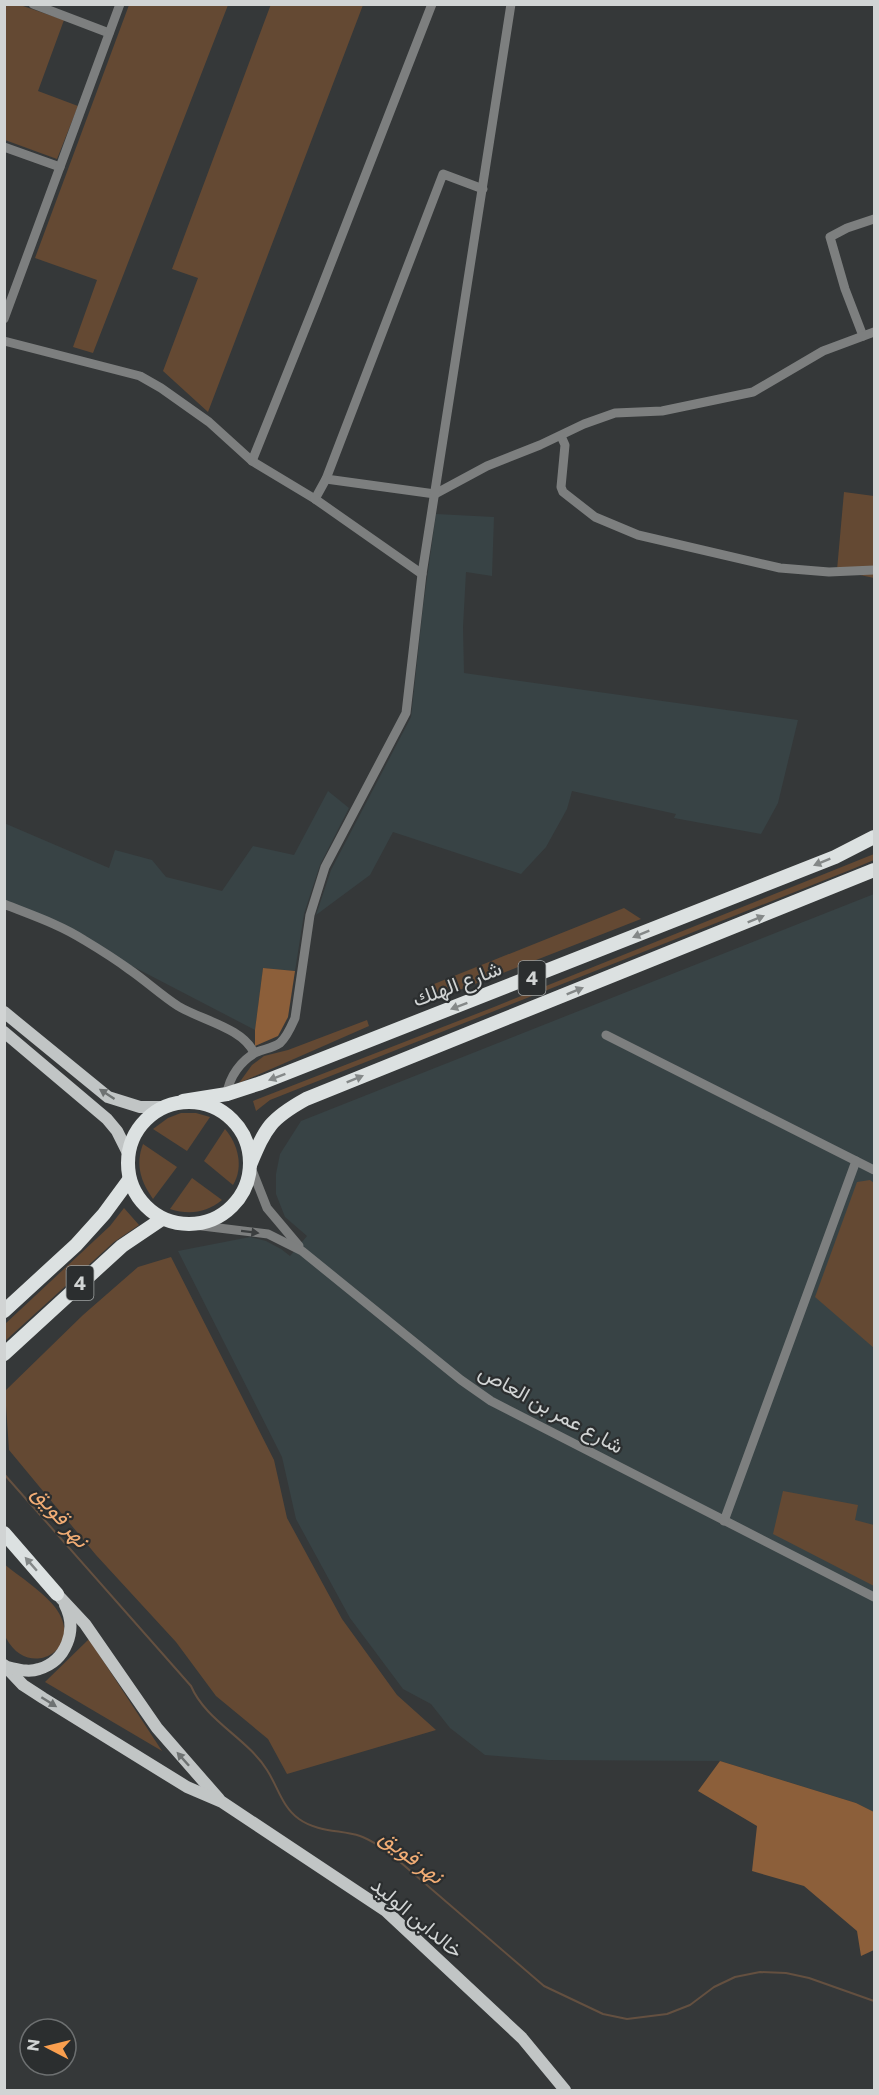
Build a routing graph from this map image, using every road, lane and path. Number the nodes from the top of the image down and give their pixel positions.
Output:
1 (33, 4) edge
2 (120, 4) edge
3 (432, 4) edge
4 (511, 4) edge
5 (109, 33) junction
6 (4, 147) edge
7 (60, 167) junction
8 (483, 189) junction
9 (874, 219) edge
10 (4, 319) edge
11 (874, 332) edge
12 (863, 336) junction
13 (4, 340) edge
14 (561, 436) junction
15 (252, 461) junction
16 (326, 479) junction
17 (435, 494) junction
18 (315, 499) junction
19 (874, 570) edge
20 (422, 574) junction
21 (874, 837) edge
22 (874, 870) edge
23 (4, 904) edge
24 (4, 1012) edge
25 (4, 1032) edge
26 (606, 1035) dead end
27 (254, 1053) junction
28 (227, 1094) junction
29 (183, 1101) junction
30 (162, 1107) junction
31 (128, 1153) junction
32 (856, 1161) junction
33 (250, 1165) junction
34 (874, 1170) edge
35 (129, 1180) junction
36 (162, 1219) junction
37 (194, 1225) junction
38 (302, 1251) junction
39 (4, 1311) edge
40 (4, 1354) edge
41 (724, 1521) junction
42 (4, 1533) edge
43 (57, 1594) junction
44 (874, 1597) edge
45 (5, 1666) edge
46 (222, 1802) junction
47 (565, 2091) edge

1 - 5 street
2 - 5 street
3 - 15 street
4 - 8 street
5 - 7 street
6 - 7 street
7 - 10 street
8 - 16 street
8 - 17 street
9 - 12 street
11 - 12 street
12 - 14 street
13 - 15 street
14 - 17 street
14 - 19 street
15 - 18 street
16 - 17 street
16 - 18 street
17 - 20 street
18 - 20 street
20 - 27 street
21 -> 28 highway, شارع الهلك / 4
33 -> 22 highway, 4
23 - 27 street
30 -> 24 main road
25 - 31 main road
26 - 32 street
27 - 28 street
28 - 29 highway, شارع الهلك / 4
29 - 30 highway
29 - 33 highway
30 - 31 highway
31 - 35 highway
32 - 34 street
32 - 41 street
33 - 37 highway
33 - 38 street
35 - 36 highway
35 - 39 highway
36 - 37 highway
36 - 40 highway, 4
37 -> 38 street, شارع عمر بن العاص
38 - 41 street, شارع عمر بن العاص
41 - 44 street, شارع عمر بن العاص
43 -> 42 highway
43 - 45 main road
46 -> 43 main road
45 -> 46 main road
46 - 47 main road, خالدابن الوليد

